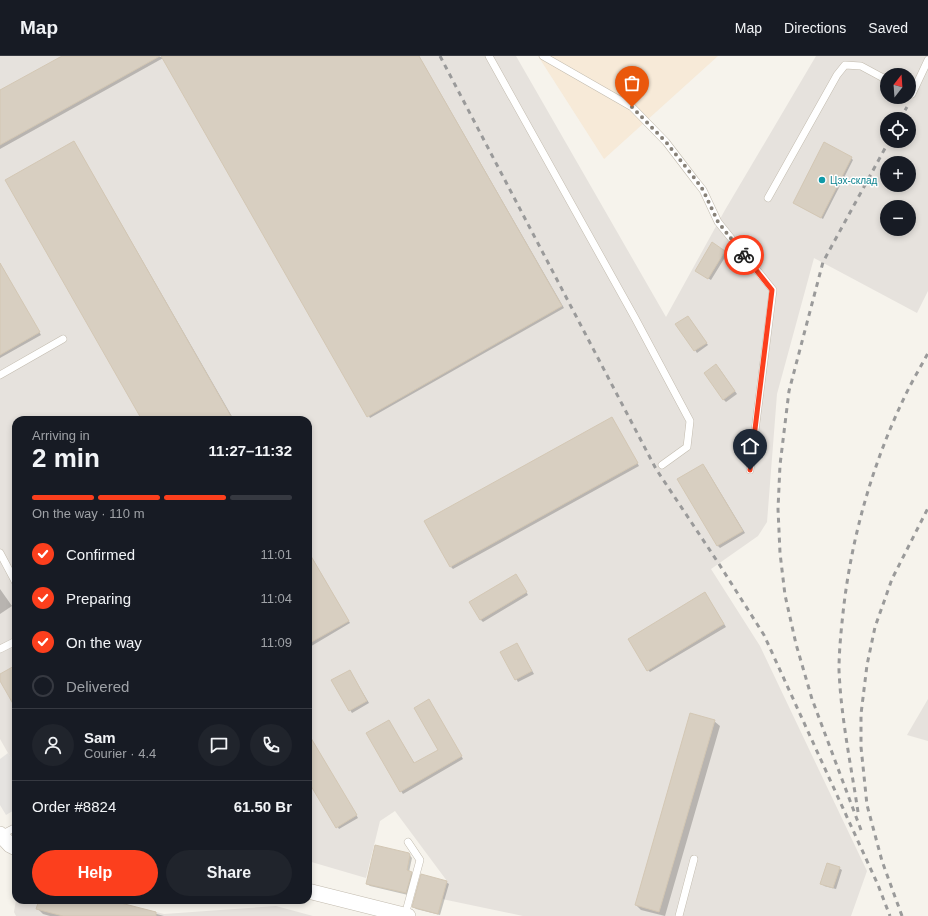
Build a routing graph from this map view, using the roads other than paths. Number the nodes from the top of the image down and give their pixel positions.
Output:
1 (489, 56) edge
2 (543, 56) edge
3 (928, 60) edge
4 (880, 76) edge
5 (916, 86) edge
6 (768, 198) dead end
7 (63, 340) dead end
8 (0, 376) edge
9 (662, 465) dead end
10 (750, 470) dead end
11 (0, 553) edge
12 (12, 576) edge
13 (12, 643) edge
14 (0, 650) edge
15 (12, 829) edge
16 (1, 834) edge
17 (408, 842) dead end
18 (12, 846) edge
19 (694, 859) dead end
20 (312, 892) edge
21 (406, 916) edge
22 (679, 916) edge

1 - 9 lane
2 - 10 lane
3 - 5 lane
4 - 6 lane
7 - 8 lane
11 - 12 lane
13 - 14 lane
15 - 16 lane
16 - 18 street
17 - 21 lane
19 - 22 lane
20 - 21 street

